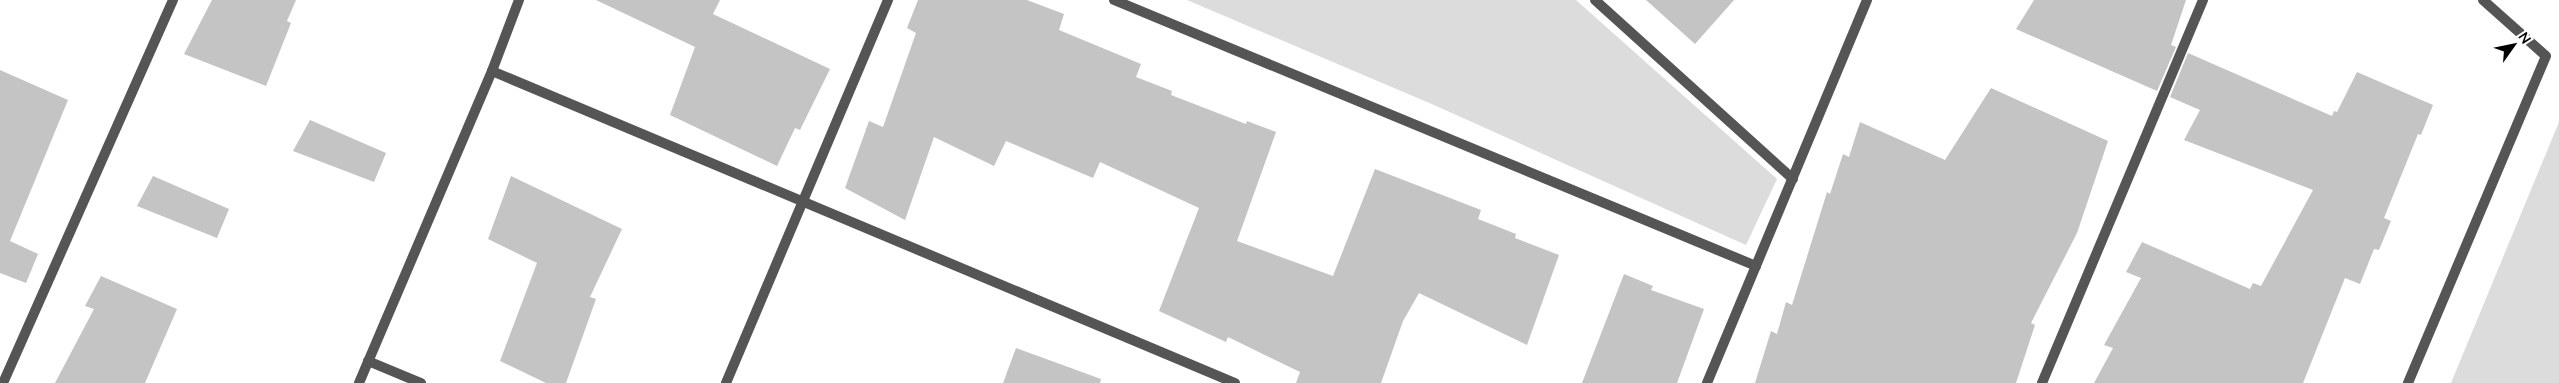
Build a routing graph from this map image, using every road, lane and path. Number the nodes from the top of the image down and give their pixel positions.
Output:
1 (173, 0) edge
2 (519, 0) edge
3 (888, 0) edge
4 (1114, 0) edge
5 (1595, 0) edge
6 (1867, 0) edge
7 (2203, 0) edge
8 (2483, 0) edge
9 (492, 71) junction
10 (1793, 179) junction
11 (802, 202) junction
12 (1756, 266) junction
13 (368, 361) junction
14 (3, 383) edge
15 (359, 383) edge
16 (421, 383) edge
17 (726, 383) edge
18 (1235, 383) edge
19 (1707, 383) edge
20 (2042, 383) edge
21 (2408, 383) edge

1 - 14 street
2 - 9 street
3 - 11 street
4 - 12 street
5 - 10 street
6 - 10 street
7 - 20 street
8 - 21 street
9 - 11 street
9 - 13 street
10 - 12 street
11 - 17 street
11 - 18 street
12 - 19 street
13 - 15 street
13 - 16 street

